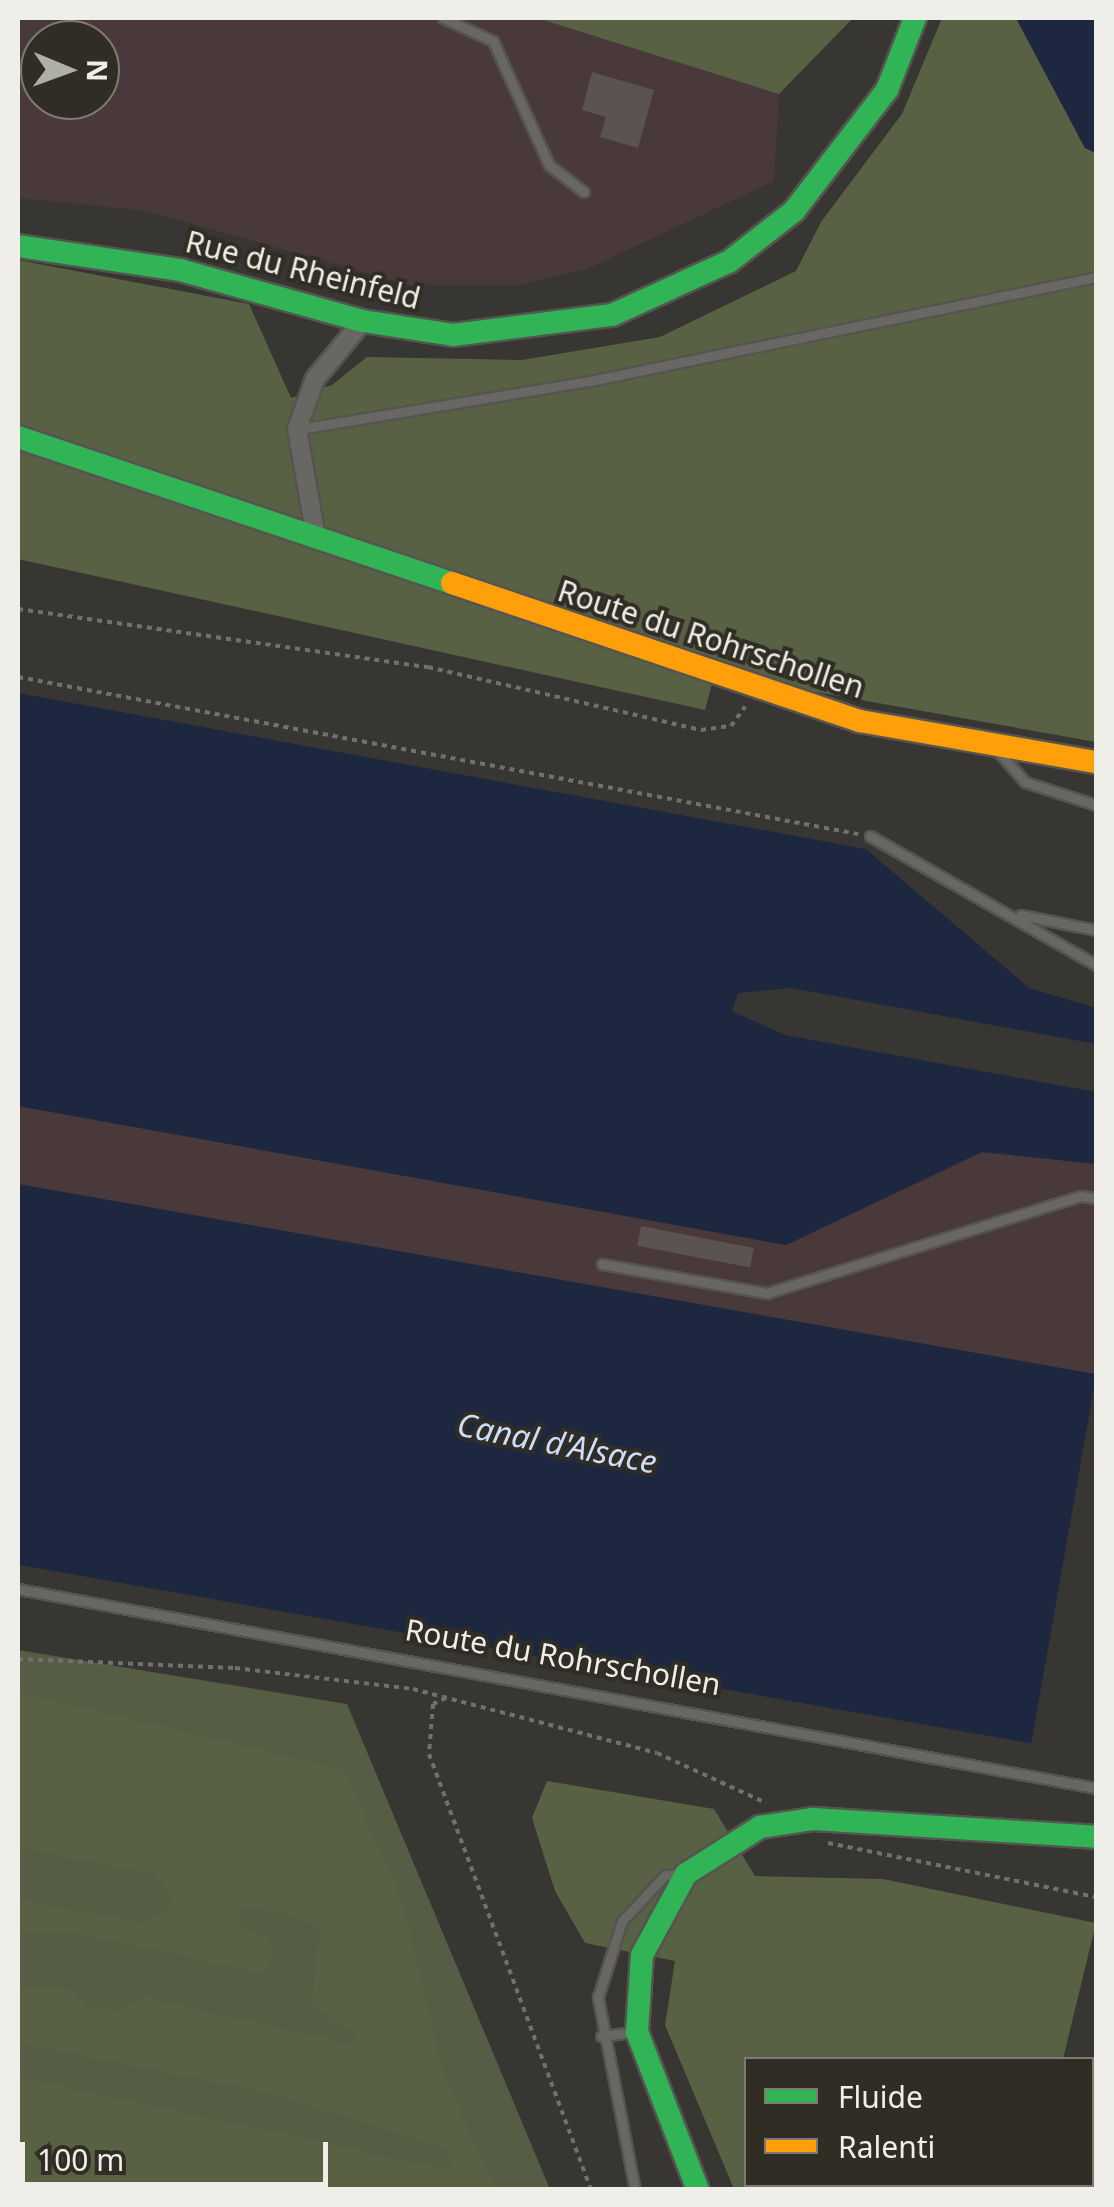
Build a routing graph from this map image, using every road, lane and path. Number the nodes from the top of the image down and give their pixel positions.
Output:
1 (443, 18) edge
2 (915, 18) edge
3 (584, 192) dead end
4 (18, 246) edge
5 (1096, 278) edge
6 (363, 321) junction
7 (297, 429) junction
8 (18, 436) edge
9 (316, 537) junction
10 (18, 608) edge
11 (18, 678) edge
12 (750, 688) junction
13 (993, 743) junction
14 (1096, 762) edge
15 (1096, 804) edge
16 (870, 836) joint
17 (1012, 914) junction
18 (1096, 930) edge
19 (1096, 964) edge
20 (1096, 1198) edge
21 (602, 1264) dead end
22 (18, 1590) edge
23 (18, 1659) edge
24 (446, 1698) junction
25 (1096, 1788) edge
26 (813, 1818) junction
27 (782, 1822) junction
28 (1096, 1837) edge
29 (686, 1874) junction
30 (1096, 1897) edge
31 (637, 2032) junction
32 (601, 2036) junction
33 (591, 2190) edge
34 (635, 2190) edge
35 (698, 2190) edge

1 - 3 lane
2 - 6 street, Rue du Rheinfeld
4 - 6 street, Rue du Rheinfeld
5 - 7 lane
6 - 7 street
7 - 9 street
8 - 9 street, Route du Rohrschollen
9 - 12 street, Route du Rohrschollen
10 - 12 path
11 - 16 path
12 - 13 street, Route du Rohrschollen
13 - 14 street, Route du Rohrschollen
13 - 15 lane
16 - 17 lane
17 - 18 lane
17 - 19 lane
20 - 21 lane
22 - 25 lane, Route du Rohrschollen
23 - 24 path
24 - 27 path
24 - 33 path
26 - 27 street
26 - 28 street
26 - 30 path
27 - 29 street
29 - 31 street
29 - 32 lane
31 - 32 lane
31 - 35 street
32 - 34 lane

